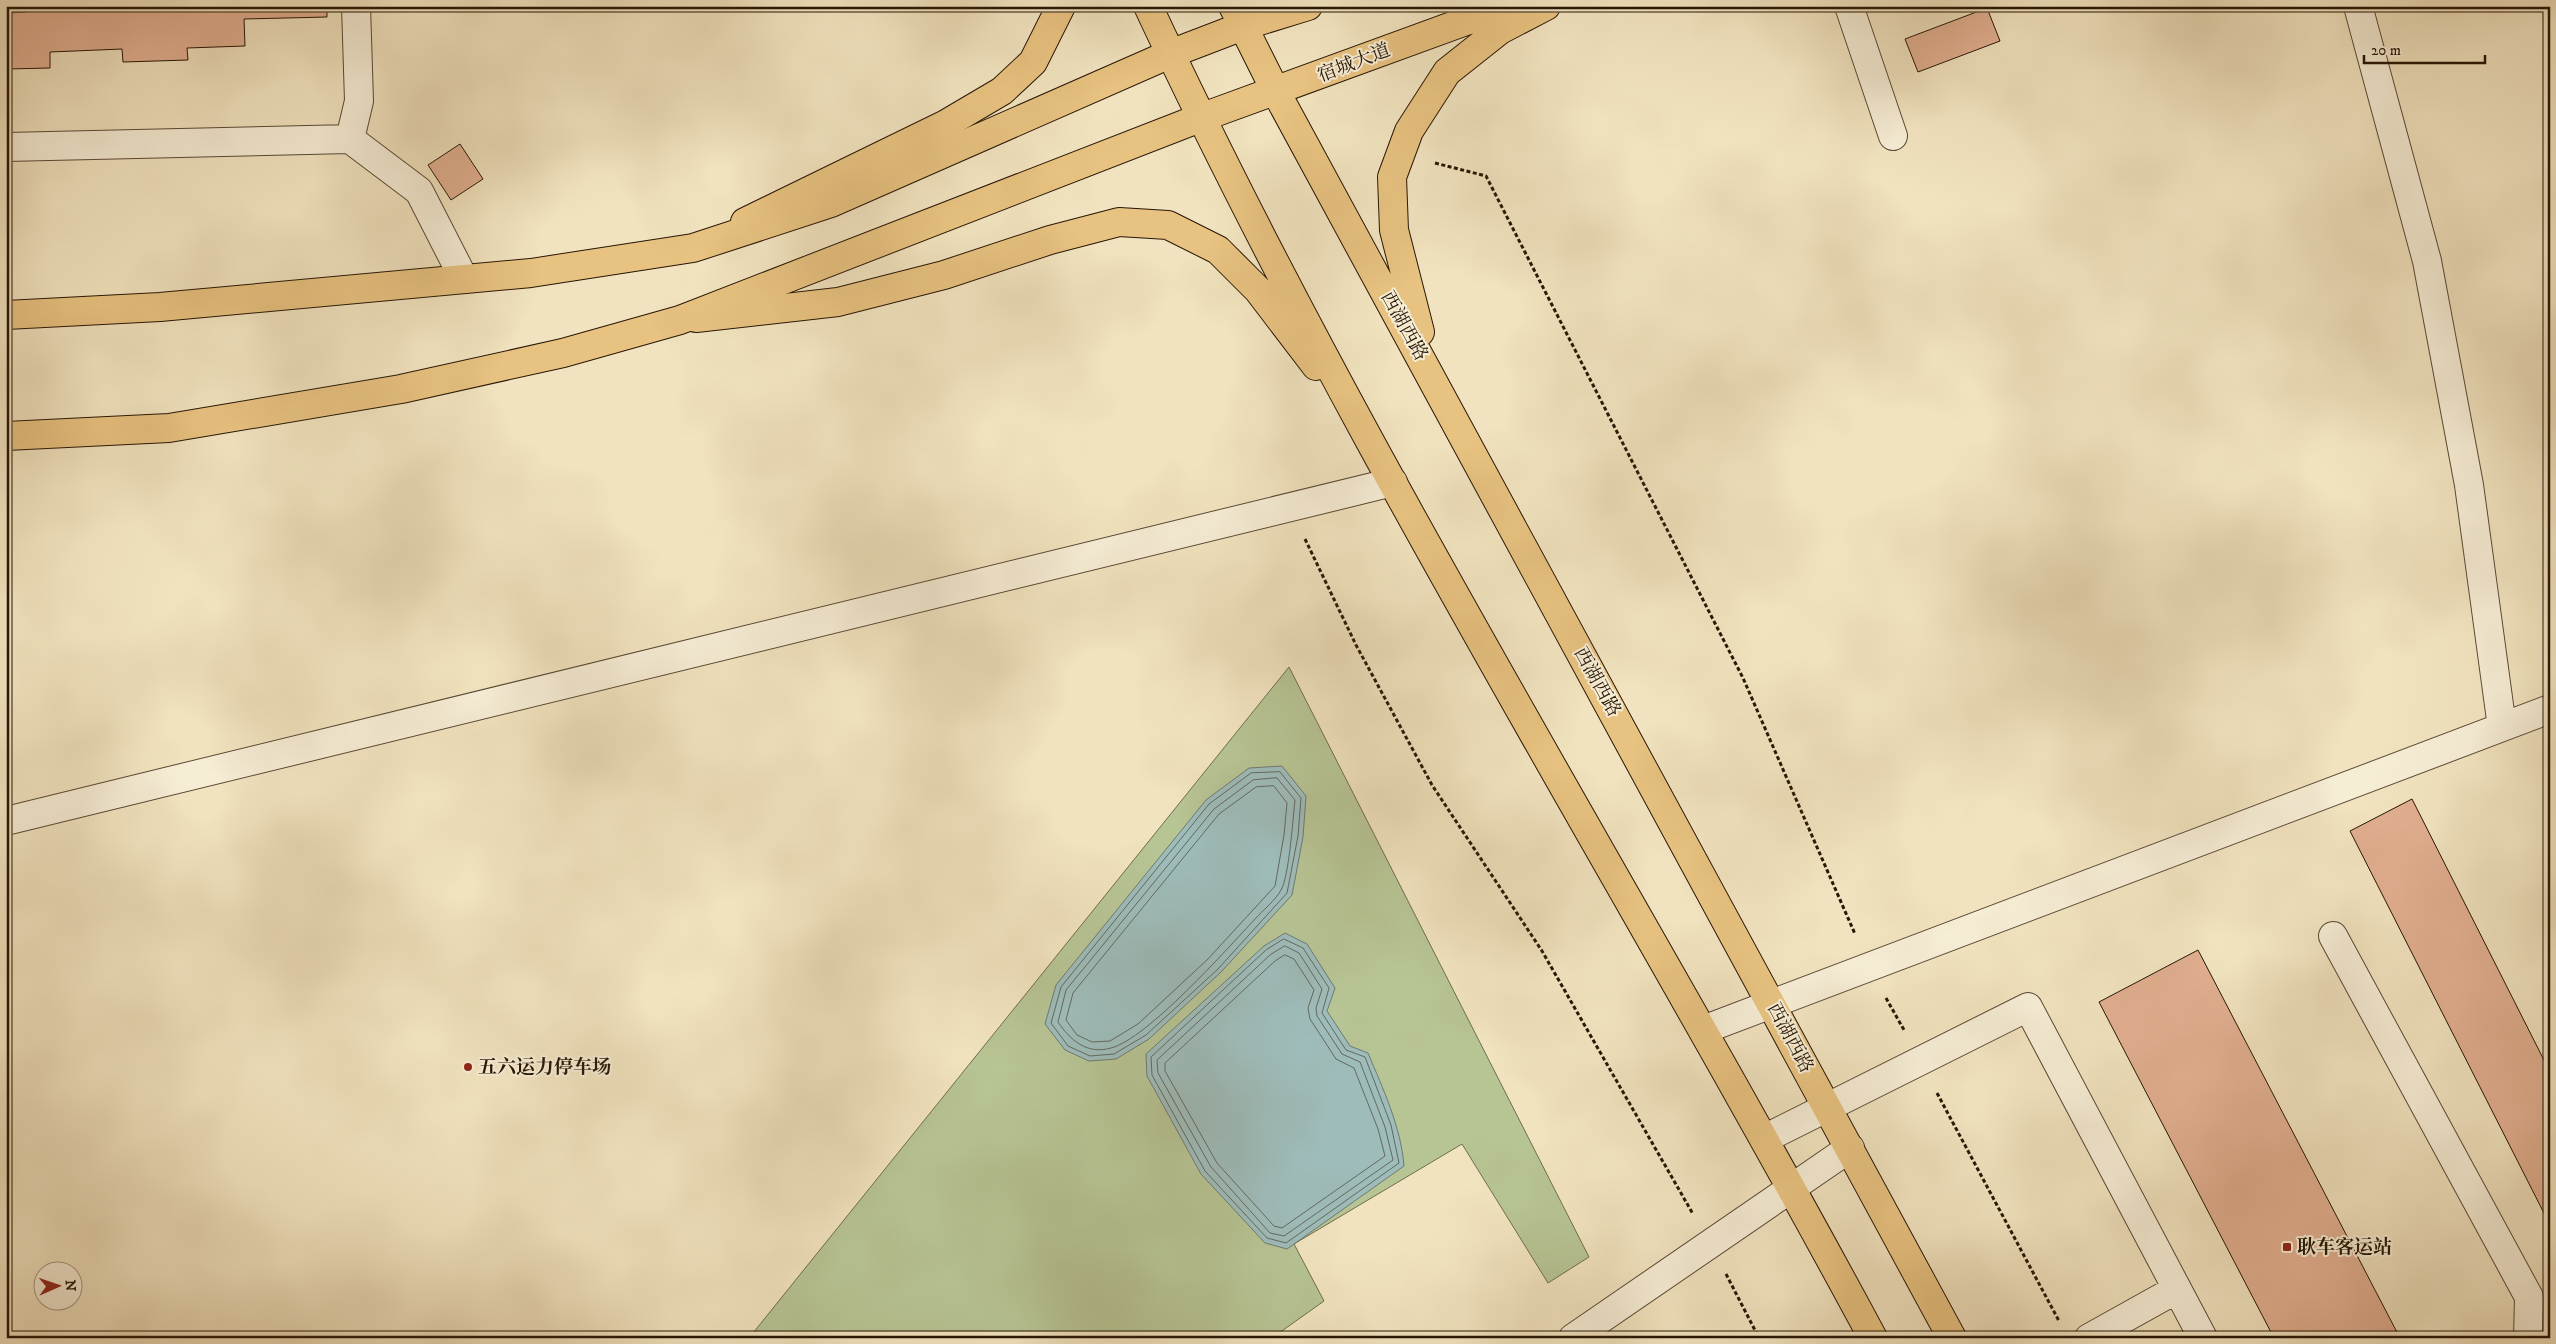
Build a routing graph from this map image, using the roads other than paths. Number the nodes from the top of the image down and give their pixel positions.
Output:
1 (356, 6) edge
2 (1061, 6) edge
3 (1148, 6) edge
4 (1308, 6) edge
5 (1507, 6) edge
6 (1546, 6) edge
7 (1849, 6) edge
8 (2358, 6) edge
9 (1238, 16) edge
10 (1170, 54) junction
11 (1276, 92) junction
12 (1200, 118) junction
13 (1893, 136) dead end
14 (350, 138) junction
15 (6, 147) edge
16 (693, 248) junction
17 (464, 279) junction
18 (6, 315) edge
19 (680, 320) junction
20 (1437, 388) junction
21 (1362, 426) junction
22 (6, 436) edge
23 (1393, 482) junction
24 (2550, 709) edge
25 (2502, 727) junction
26 (6, 821) edge
27 (2332, 936) dead end
28 (1772, 1004) junction
29 (1703, 1030) junction
30 (1827, 1108) junction
31 (1764, 1139) junction
32 (1850, 1148) junction
33 (1792, 1188) junction
34 (2177, 1289) junction
35 (1573, 1338) edge
36 (1872, 1338) edge
37 (1952, 1338) edge
38 (2089, 1338) edge
39 (2203, 1338) edge
40 (2528, 1338) edge

1 - 14 street
2 - 16 main road
3 - 10 main road
4 - 9 main road
5 - 11 main road, 宿城大道
6 - 20 main road
7 - 13 street
8 - 25 street
9 - 10 main road
9 - 11 main road, 西湖西路
10 - 12 main road
10 - 16 main road
11 - 12 main road, 宿城大道
11 - 20 main road, 西湖西路
12 - 19 main road, 宿城大道
12 - 21 main road
14 - 15 street
14 - 17 street
16 - 17 main road
17 - 18 main road
19 - 21 main road
19 - 22 main road
20 - 28 main road, 西湖西路
21 - 23 main road
23 - 26 street
23 - 29 main road
24 - 25 street
25 - 28 street
27 - 40 street
28 - 29 street
28 - 30 main road, 西湖西路
29 - 31 main road
30 - 31 street
30 - 32 main road, 西湖西路
30 - 34 street
31 - 33 main road
32 - 33 street
32 - 37 main road, 西湖西路
33 - 35 street
33 - 36 main road
34 - 38 street
34 - 39 street

